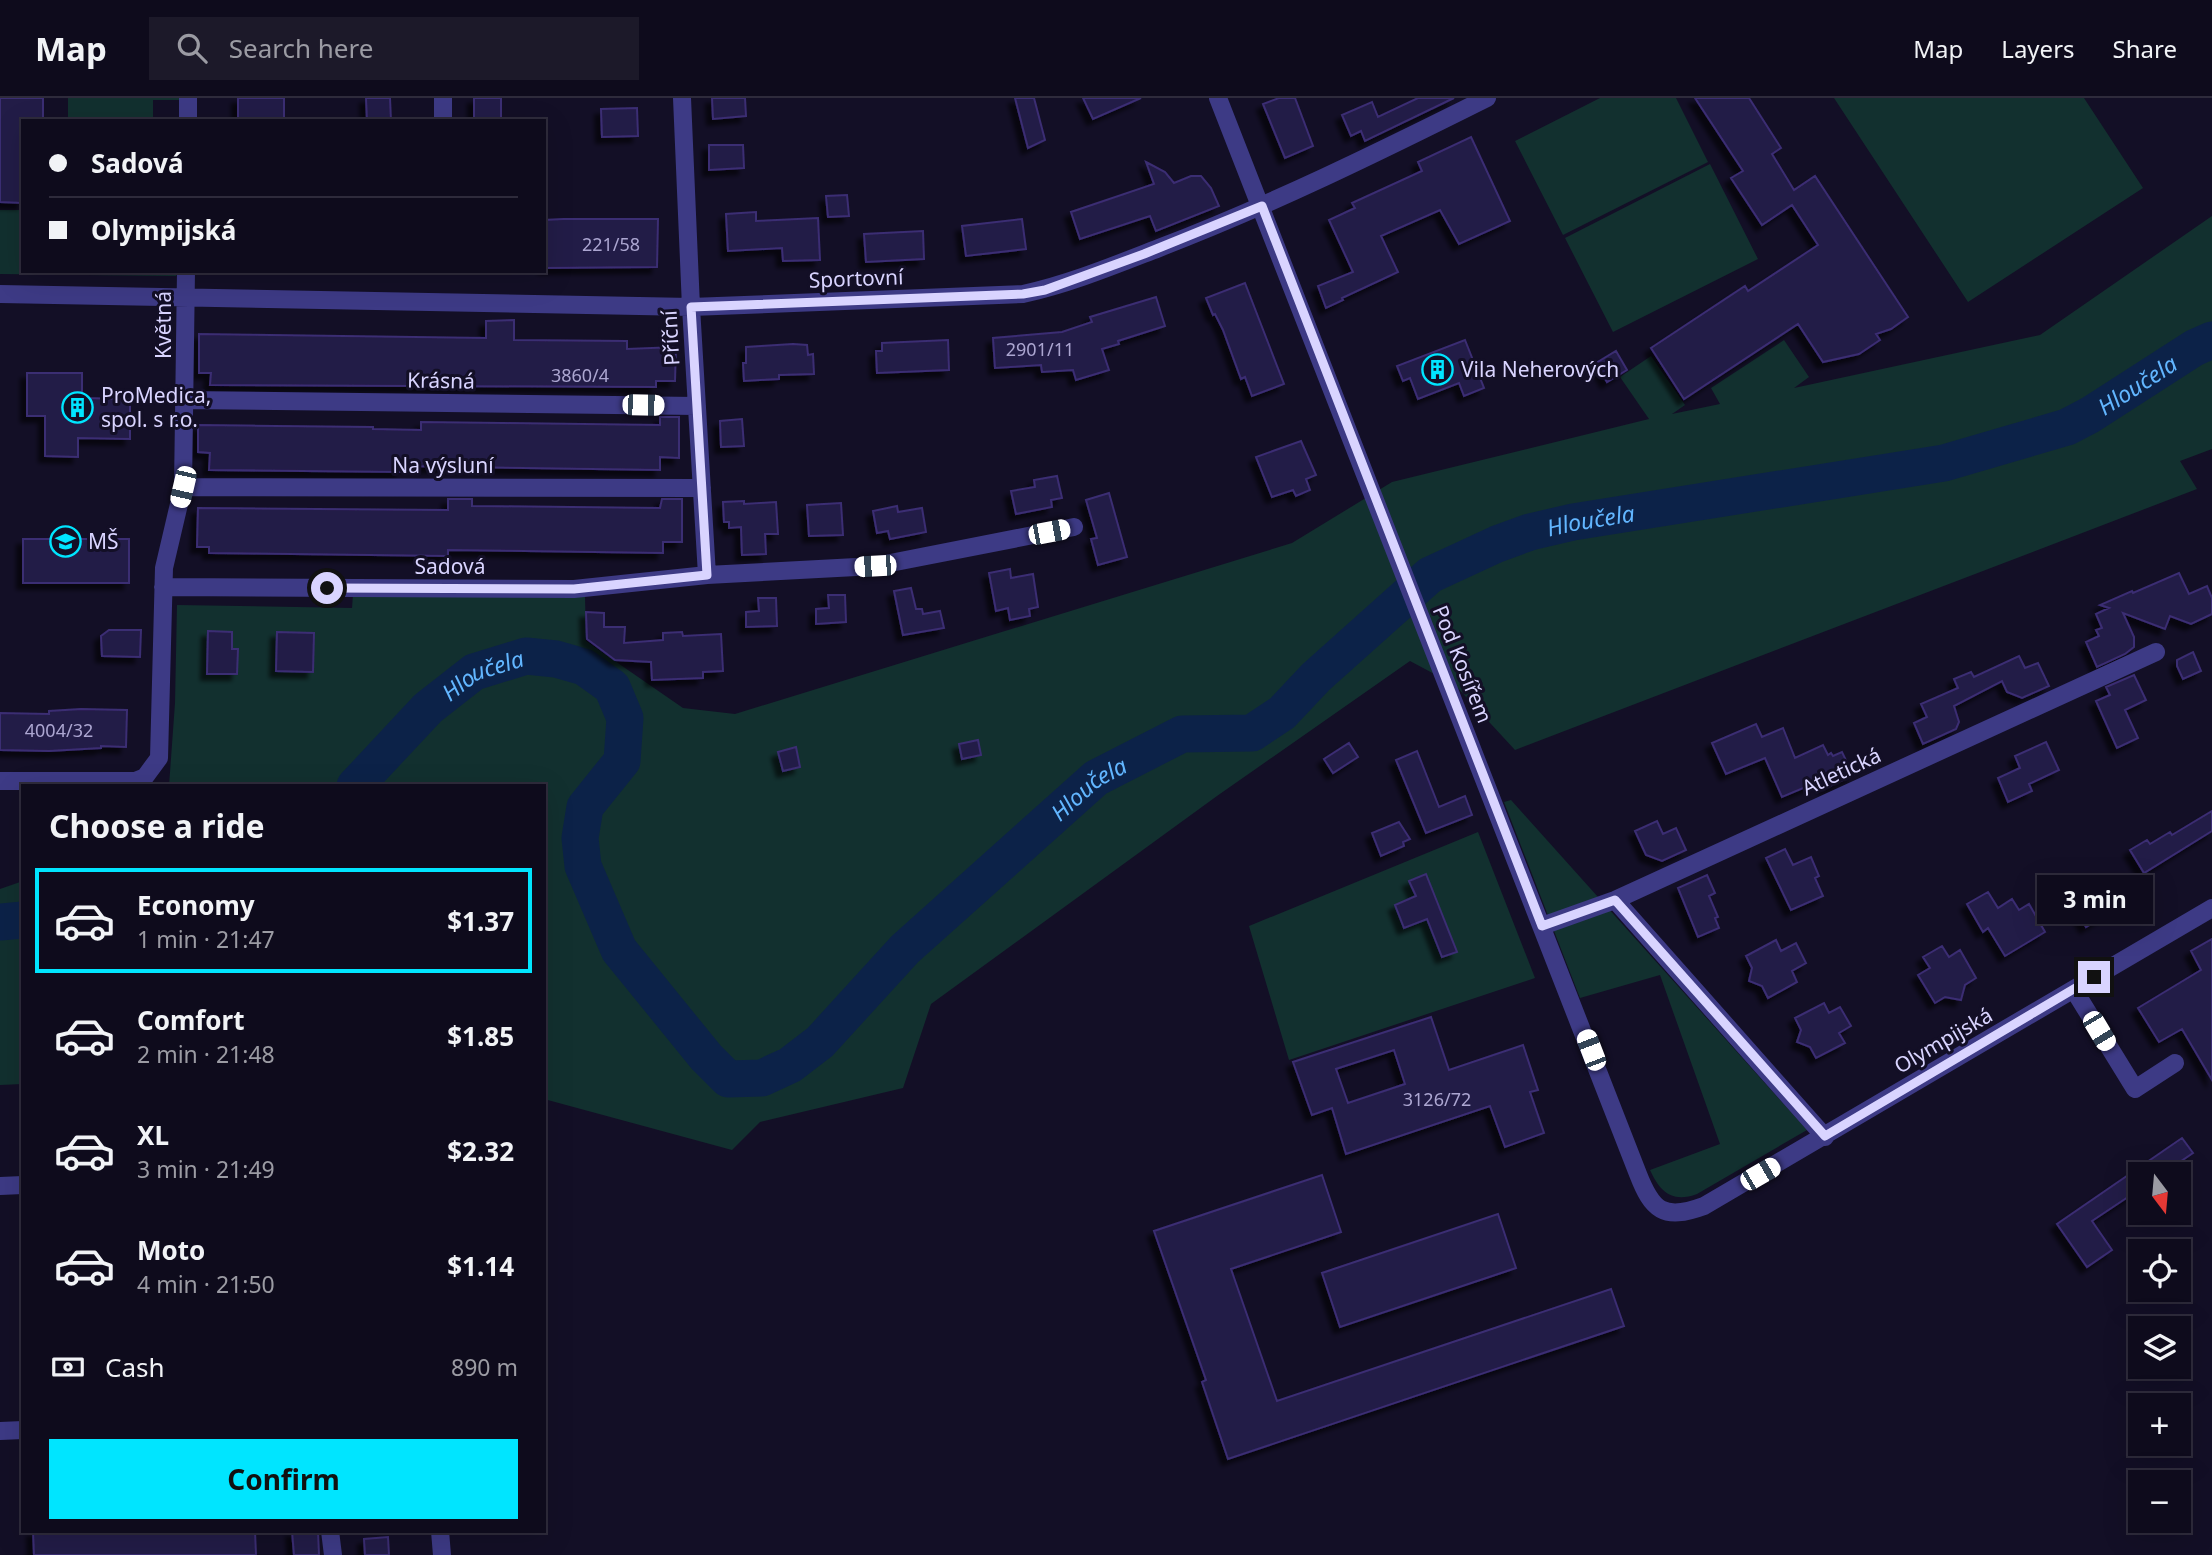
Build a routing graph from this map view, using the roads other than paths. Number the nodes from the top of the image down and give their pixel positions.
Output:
1 (188, 98) edge
2 (443, 98) edge
3 (682, 98) edge
4 (1218, 98) edge
5 (1487, 98) edge
6 (188, 119) edge
7 (443, 119) edge
8 (1262, 206) junction
9 (186, 273) edge
10 (0, 295) edge
11 (186, 297) junction
12 (691, 307) junction
13 (185, 400) junction
14 (697, 406) junction
15 (183, 487) junction
16 (702, 488) junction
17 (1074, 527) dead end
18 (707, 575) junction
19 (163, 587) junction
20 (2156, 652) dead end
21 (0, 781) edge
22 (1615, 900) junction
23 (2212, 908) edge
24 (1542, 926) junction
25 (2074, 990) junction
26 (2175, 1063) dead end
27 (1825, 1136) junction
28 (21, 1185) edge
29 (0, 1186) edge
30 (1695, 1209) joint
31 (21, 1430) edge
32 (0, 1431) edge
33 (330, 1533) edge
34 (440, 1533) edge
35 (333, 1555) edge
36 (442, 1555) edge

1 - 6 street
2 - 7 street
3 - 12 street, Příční
4 - 8 street, Pod Kosířem
5 - 8 street, Sportovní
8 - 12 street, Sportovní
8 - 24 street, Pod Kosířem
9 - 11 street, Květná
10 - 11 street, Sportovní
11 - 12 street, Sportovní
11 - 13 street, Květná
12 - 14 street, Příční
13 - 14 street, Krásná
13 - 15 street, Květná
14 - 16 street, Příční
15 - 16 street, Na výsluní
15 - 19 street, Květná
16 - 18 street, Příční
17 - 18 street, Sadová
18 - 19 street, Sadová
19 - 21 street
20 - 22 street, Atletická
22 - 24 street, Atletická
22 - 27 street
23 - 25 street, Olympijská
24 - 30 street, Pod Kosířem
25 - 26 street
25 - 27 street, Olympijská
27 - 30 street, Olympijská
28 - 29 street
31 - 32 street
33 - 35 street
34 - 36 street

